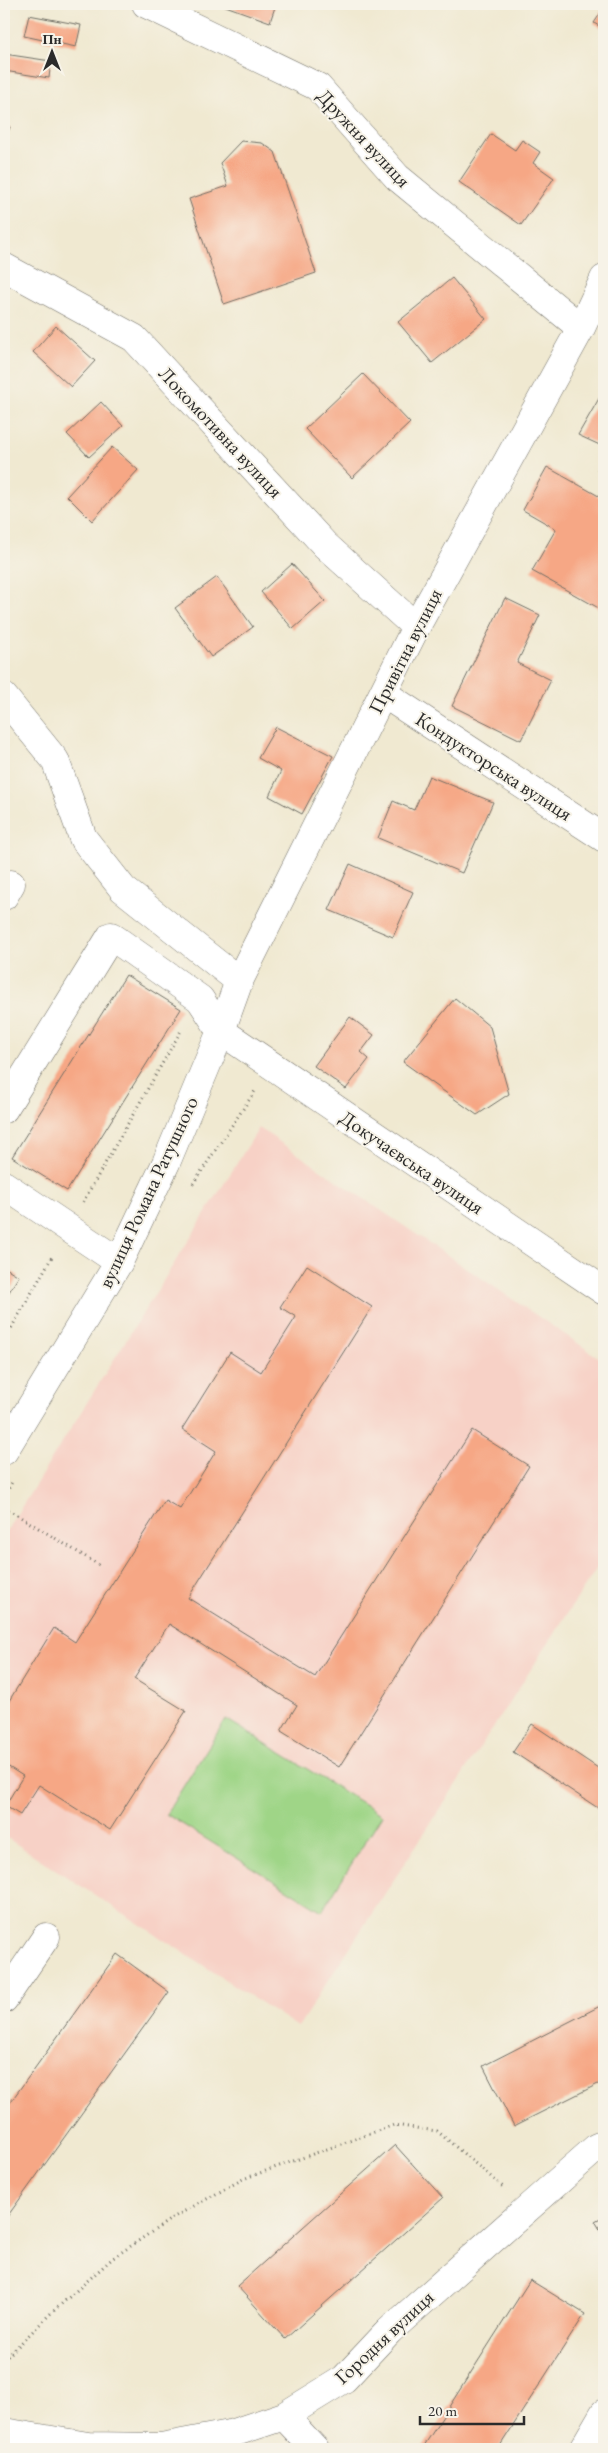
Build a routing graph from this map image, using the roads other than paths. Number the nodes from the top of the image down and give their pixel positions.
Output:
1 (146, 4) edge
2 (186, 12) edge
3 (4, 267) edge
4 (604, 279) edge
5 (581, 328) junction
6 (416, 627) junction
7 (384, 694) junction
8 (4, 697) edge
9 (604, 838) edge
10 (239, 981) junction
11 (221, 1031) junction
12 (4, 1109) edge
13 (4, 1185) edge
14 (119, 1262) junction
15 (604, 1291) edge
16 (4, 1451) edge
17 (46, 1937) dead end
18 (4, 2000) edge
19 (604, 2144) edge
20 (604, 2413) edge
21 (284, 2416) junction
22 (4, 2432) edge
23 (315, 2449) edge
24 (583, 2449) edge

1 - 2 street, Дружня вулиця
2 - 5 street, Дружня вулиця
3 - 6 street, Локомотивна вулиця
4 - 5 street, Привітна вулиця
5 - 6 street, Привітна вулиця
6 - 7 street, Привітна вулиця
7 - 9 street, Кондукторська вулиця
7 - 10 street, Привітна вулиця
8 - 10 street
10 - 11 street, Привітна вулиця
11 - 12 street
11 - 14 street, вулиця Романа Ратушного
11 - 15 street, Докучаєвська вулиця
13 - 14 street
14 - 16 street, вулиця Романа Ратушного
17 - 18 street
19 - 21 street, Городня вулиця
20 - 24 street
21 - 22 street, Городня вулиця
21 - 23 street

